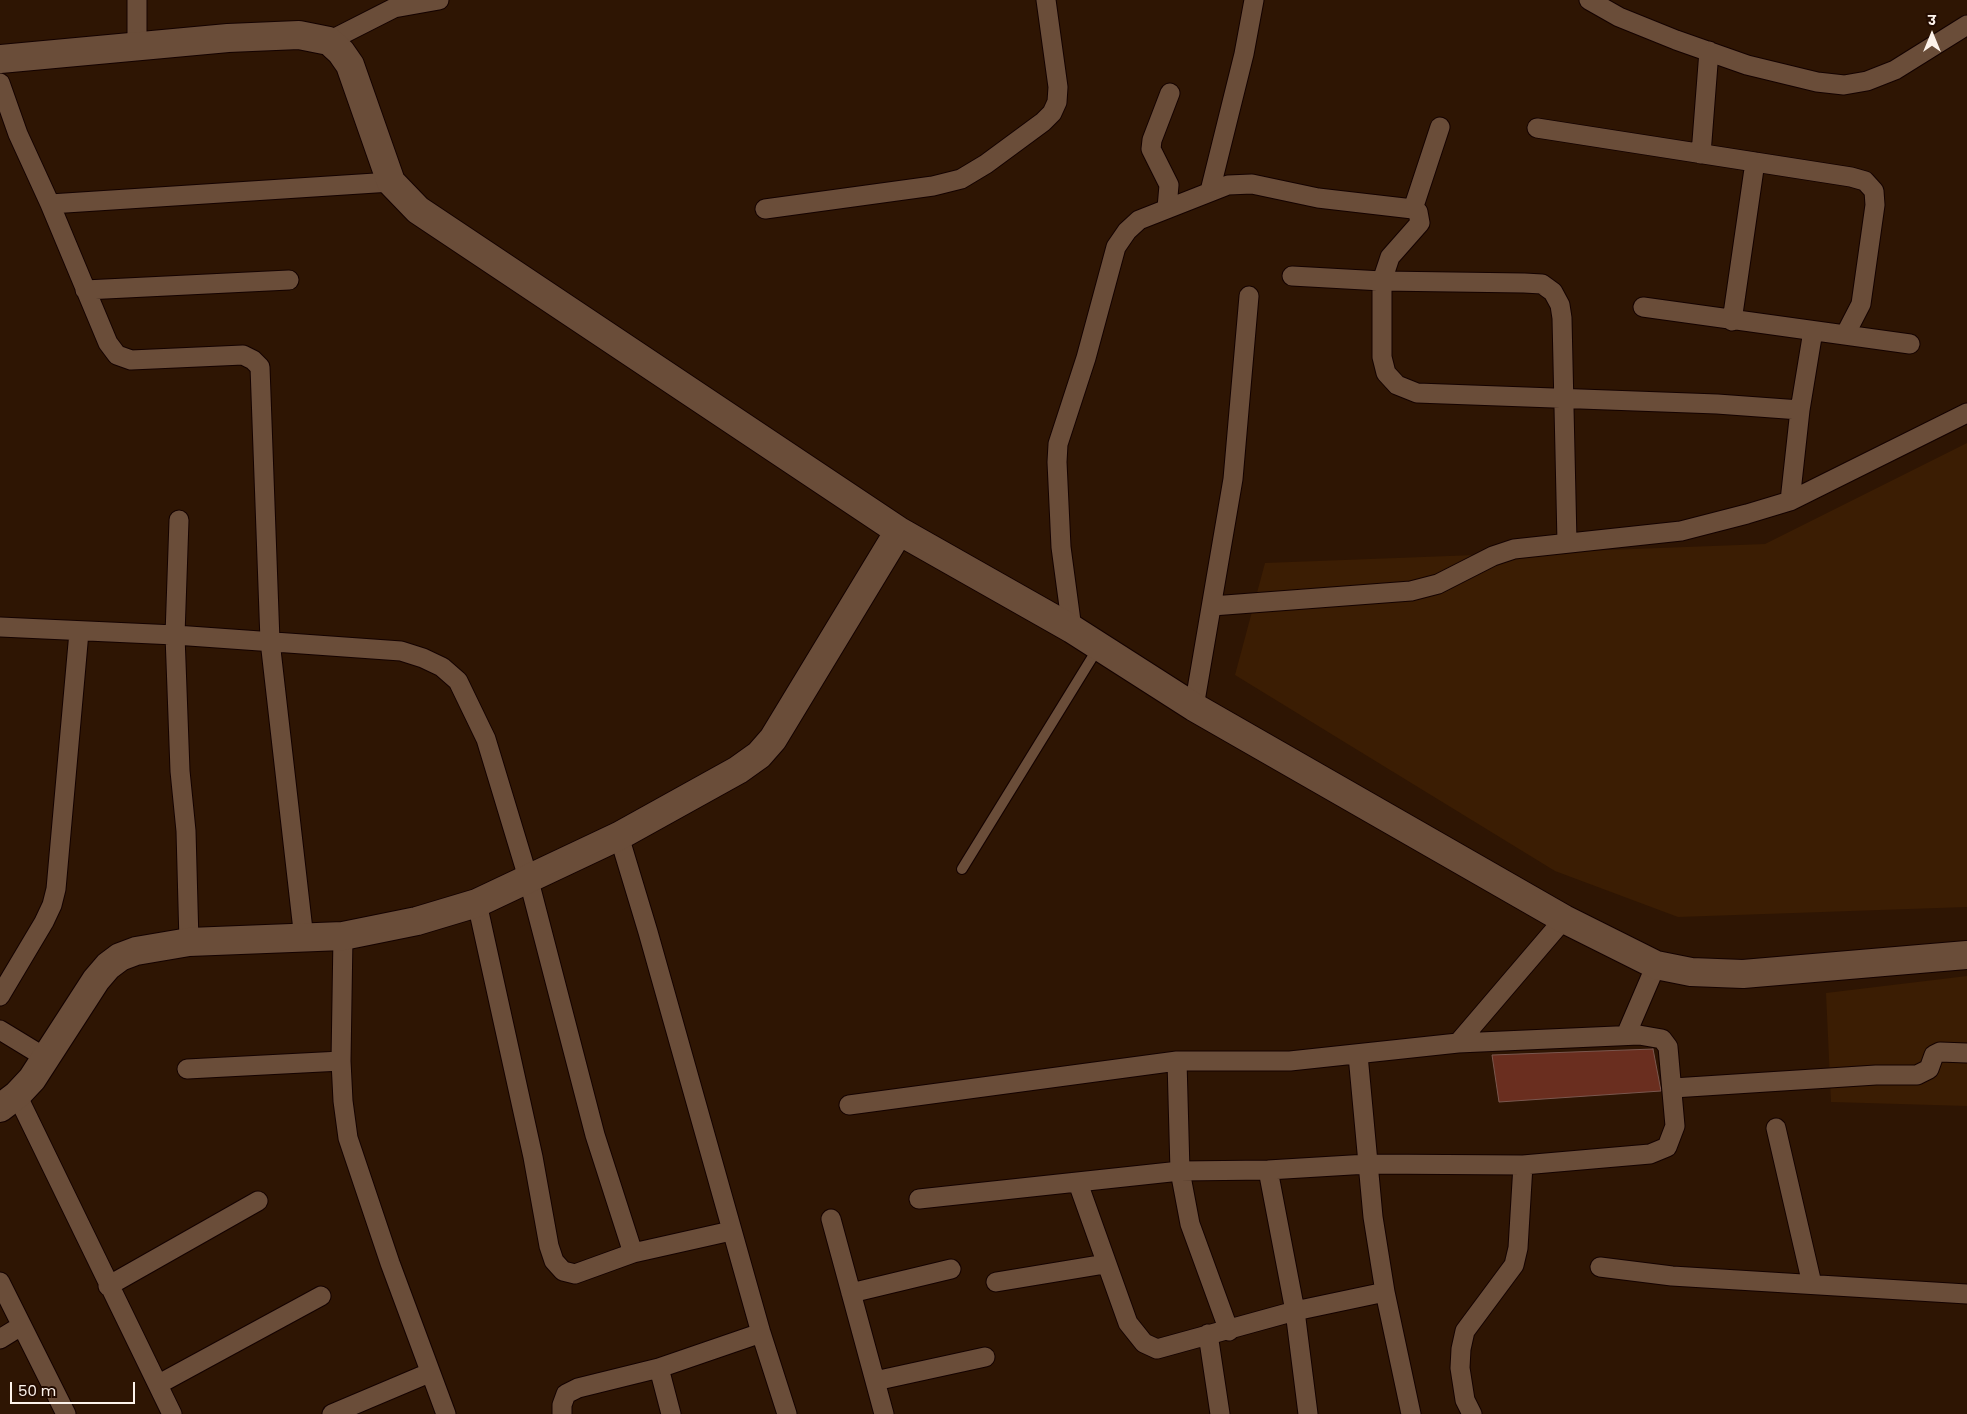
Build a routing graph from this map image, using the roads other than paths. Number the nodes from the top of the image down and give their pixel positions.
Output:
1 (137, 0) edge
2 (439, 0) edge
3 (1046, 0) edge
4 (1254, 0) edge
5 (1589, 0) edge
6 (1967, 25) edge
7 (329, 41) junction
8 (137, 46) junction
9 (1709, 51) junction
10 (0, 59) edge
11 (0, 83) edge
12 (1170, 93) dead end
13 (1440, 127) dead end
14 (1536, 128) dead end
15 (1701, 154) junction
16 (1756, 162) junction
17 (390, 182) junction
18 (1210, 191) junction
19 (50, 204) junction
20 (1168, 208) junction
21 (765, 209) dead end
22 (1413, 209) junction
23 (1292, 276) dead end
24 (289, 280) dead end
25 (1382, 281) junction
26 (85, 290) junction
27 (1249, 296) dead end
28 (1643, 307) dead end
29 (1732, 321) junction
30 (1812, 331) junction
31 (1845, 335) junction
32 (1910, 344) dead end
33 (1563, 400) junction
34 (1800, 410) junction
35 (1967, 413) edge
36 (1790, 501) junction
37 (179, 520) dead end
38 (899, 531) junction
39 (1567, 542) junction
40 (1212, 606) junction
41 (0, 627) edge
42 (1072, 629) junction
43 (79, 632) junction
44 (175, 635) junction
45 (270, 641) junction
46 (1098, 648) junction
47 (1194, 707) junction
48 (624, 833) junction
49 (962, 869) dead end
50 (529, 881) junction
51 (477, 904) junction
52 (1564, 919) junction
53 (343, 936) junction
54 (304, 939) junction
55 (189, 942) junction
56 (1967, 955) edge
57 (1656, 965) junction
58 (0, 996) edge
59 (0, 1030) edge
60 (1626, 1035) junction
61 (1458, 1043) junction
62 (1967, 1053) edge
63 (1358, 1055) junction
64 (46, 1058) junction
65 (341, 1061) junction
66 (1177, 1061) junction
67 (187, 1069) dead end
68 (1673, 1088) junction
69 (8, 1101) edge
70 (849, 1105) dead end
71 (1776, 1128) dead end
72 (1368, 1164) junction
73 (1523, 1165) junction
74 (1268, 1170) junction
75 (1180, 1172) junction
76 (1078, 1182) junction
77 (919, 1199) dead end
78 (258, 1201) dead end
79 (832, 1219) dead end
80 (731, 1231) junction
81 (634, 1253) junction
82 (1105, 1264) junction
83 (1600, 1267) dead end
84 (950, 1269) dead end
85 (0, 1282) edge
86 (996, 1282) dead end
87 (1812, 1284) junction
88 (108, 1286) junction
89 (1385, 1292) junction
90 (851, 1293) junction
91 (1967, 1294) edge
92 (321, 1296) dead end
93 (1295, 1311) junction
94 (21, 1326) junction
95 (1229, 1331) junction
96 (761, 1333) junction
97 (1208, 1334) junction
98 (0, 1339) edge
99 (985, 1357) dead end
100 (659, 1368) junction
101 (429, 1373) junction
102 (875, 1381) junction
103 (159, 1384) junction
104 (66, 1414) edge
105 (172, 1414) edge
106 (332, 1414) edge
107 (446, 1414) edge
108 (562, 1414) edge
109 (671, 1414) edge
110 (787, 1414) edge
111 (884, 1414) edge
112 (1220, 1414) edge
113 (1308, 1414) edge
114 (1411, 1414) edge
115 (1472, 1414) edge

1 - 8 street
2 - 7 street
3 - 21 street
4 - 18 street
5 - 9 street
6 - 9 street
7 - 8 street
7 - 17 street
8 - 10 street
9 - 15 street
11 - 19 street
12 - 20 street
13 - 22 street
14 - 15 street
15 - 16 street
16 - 29 street
16 - 31 street
17 - 19 street
17 - 38 street
18 - 20 street
18 - 22 street
19 - 26 street
20 - 42 street
22 - 25 street
23 - 25 street
24 - 26 street
25 - 33 street
25 - 33 street
26 - 45 street
27 - 40 street
28 - 29 street
29 - 30 street
30 - 31 street
30 - 34 street
31 - 32 street
33 - 34 street
33 - 39 street
34 - 36 street
35 - 36 street
36 - 39 street
37 - 44 street
38 - 42 street
38 - 48 street
39 - 40 street
40 - 47 street
41 - 43 street
42 - 46 street
43 - 44 street
43 - 58 street
44 - 45 street
44 - 55 street
45 - 50 street
45 - 54 street
46 - 47 street
46 - 49 lane
47 - 52 street
48 - 50 street
48 - 80 street
50 - 51 street
50 - 81 street
51 - 53 street
51 - 81 street
52 - 57 street
52 - 61 street
53 - 54 street
53 - 65 street
54 - 55 street
55 - 64 street
56 - 57 street
57 - 60 street
59 - 64 street
60 - 61 street
60 - 68 street
61 - 63 street
62 - 68 street
63 - 66 street
63 - 72 street
64 - 69 street
65 - 67 street
65 - 101 street
66 - 70 street
66 - 75 street
68 - 73 street
69 - 88 street
71 - 87 street
72 - 73 street
72 - 74 street
72 - 89 street
73 - 115 street
74 - 75 street
74 - 93 street
75 - 76 street
75 - 95 street
76 - 77 street
76 - 82 street
78 - 88 street
79 - 90 street
80 - 81 street
80 - 96 street
82 - 86 street
82 - 97 street
83 - 87 street
84 - 90 street
85 - 94 street
87 - 91 street
88 - 103 street
89 - 93 street
89 - 114 street
90 - 102 street
92 - 103 street
93 - 95 street
93 - 113 street
94 - 98 street
94 - 104 street
95 - 97 street
96 - 100 street
96 - 110 street
97 - 112 street
99 - 102 street
100 - 108 street
100 - 109 street
101 - 106 street
101 - 107 street
102 - 111 street
103 - 105 street

